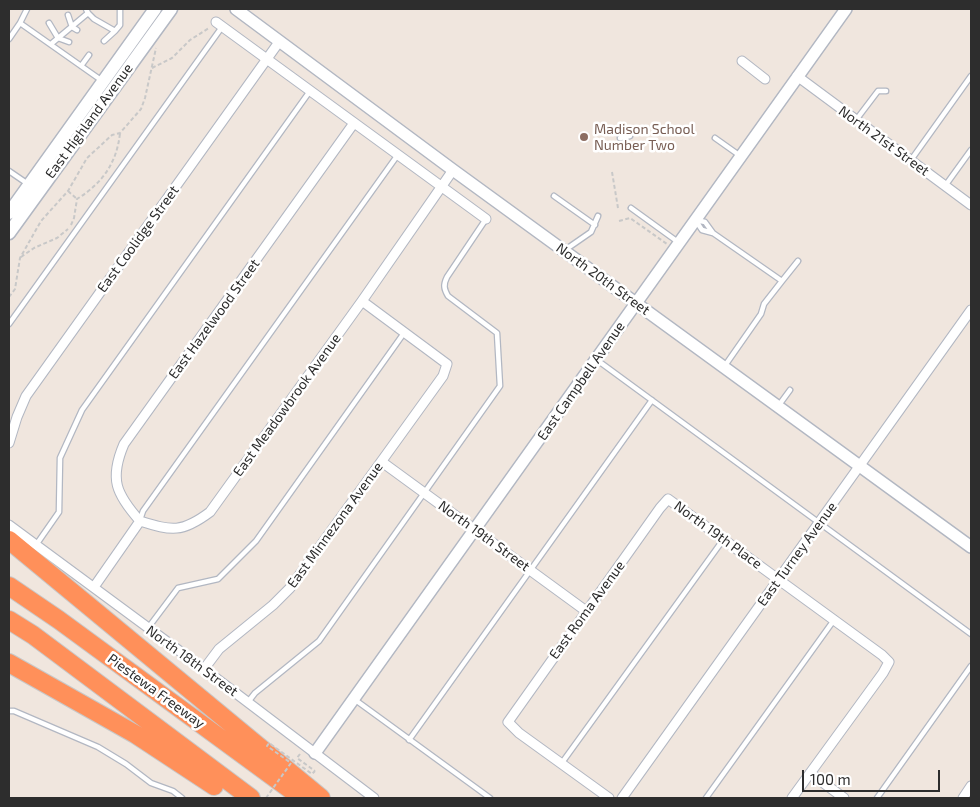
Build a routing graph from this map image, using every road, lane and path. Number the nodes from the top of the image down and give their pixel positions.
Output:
1 (27, 9) edge
2 (120, 9) edge
3 (155, 9) edge
4 (171, 9) edge
5 (236, 9) edge
6 (845, 9) edge
7 (87, 11) edge
8 (68, 15) dead end
9 (20, 23) junction
10 (50, 23) dead end
11 (219, 25) junction
12 (72, 26) junction
13 (77, 30) dead end
14 (115, 31) junction
15 (106, 33) dead end
16 (58, 38) junction
17 (9, 39) edge
18 (104, 41) dead end
19 (69, 42) dead end
20 (279, 42) junction
21 (51, 44) junction
22 (157, 45) dead end
23 (89, 55) dead end
24 (267, 59) junction
25 (742, 61) dead end
26 (81, 66) junction
27 (152, 68) junction
28 (797, 76) junction
29 (971, 76) edge
30 (765, 79) dead end
31 (107, 85) junction
32 (310, 91) junction
33 (886, 91) dead end
34 (856, 120) junction
35 (354, 123) junction
36 (120, 132) junction
37 (630, 136) dead end
38 (620, 138) dead end
39 (716, 138) dead end
40 (971, 150) edge
41 (397, 156) junction
42 (740, 156) junction
43 (910, 160) junction
44 (453, 170) junction
45 (9, 171) edge
46 (612, 172) dead end
47 (945, 186) junction
48 (441, 187) junction
49 (34, 188) junction
50 (68, 191) junction
51 (554, 196) dead end
52 (77, 199) junction
53 (971, 205) edge
54 (618, 208) dead end
55 (631, 208) dead end
56 (9, 213) edge
57 (598, 216) dead end
58 (486, 219) joint
59 (619, 220) dead end
60 (695, 220) junction
61 (595, 225) junction
62 (9, 234) edge
63 (673, 243) junction
64 (564, 251) junction
65 (20, 258) junction
66 (798, 261) dead end
67 (782, 281) junction
68 (9, 298) edge
69 (362, 301) junction
70 (636, 303) junction
71 (971, 310) edge
72 (9, 324) edge
73 (405, 332) junction
74 (596, 359) junction
75 (724, 367) junction
76 (790, 390) dead end
77 (652, 400) junction
78 (778, 406) junction
79 (9, 443) edge
80 (382, 462) junction
81 (860, 466) junction
82 (425, 493) junction
83 (668, 499) joint
84 (140, 521) junction
85 (819, 522) junction
86 (9, 525) edge
87 (475, 530) junction
88 (724, 539) junction
89 (9, 540) edge
90 (36, 545) junction
91 (971, 547) edge
92 (530, 570) junction
93 (779, 579) junction
94 (9, 586) edge
95 (94, 587) junction
96 (586, 611) junction
97 (9, 620) edge
98 (834, 620) junction
99 (148, 629) junction
100 (971, 634) edge
101 (9, 663) edge
102 (971, 666) edge
103 (204, 669) junction
104 (354, 699) junction
105 (248, 702) junction
106 (9, 711) edge
107 (410, 740) junction
108 (311, 749) junction
109 (561, 764) junction
110 (810, 773) junction
111 (971, 786) edge
112 (182, 798) edge
113 (232, 798) edge
114 (251, 798) edge
115 (266, 798) edge
116 (302, 798) edge
117 (321, 798) edge
118 (374, 798) edge
119 (490, 798) edge
120 (608, 798) edge
121 (622, 798) edge
122 (706, 798) edge
123 (792, 798) edge
124 (844, 798) edge
125 (877, 798) edge
126 (963, 798) edge

1 - 9 lane
2 - 14 lane
3 - 31 main road, East Highland Avenue
4 - 31 main road, East Highland Avenue
5 - 20 street, North 20th Street
6 - 28 street, East Campbell Avenue
7 - 12 lane
7 - 14 lane
8 - 12 lane
9 - 17 lane
9 - 21 lane
10 - 16 lane
11 - 24 street
11 - 27 path
11 - 72 lane
12 - 13 lane
12 - 16 lane
14 - 15 lane
14 - 18 lane
16 - 19 lane
16 - 21 lane
20 - 24 street, East Coolidge Street
20 - 44 street, North 20th Street
21 - 26 lane
22 - 27 path
23 - 26 lane
24 - 32 street
24 - 79 street, East Coolidge Street
25 - 30 street
26 - 31 lane
27 - 36 path
28 - 34 street, North 21st Street
28 - 42 street, East Campbell Avenue
29 - 43 lane
31 - 49 main road, East Highland Avenue
32 - 35 street
32 - 90 lane
33 - 34 lane
34 - 43 street, North 21st Street
35 - 41 street
35 - 84 street, East Hazelwood Street
36 - 50 path
36 - 52 path
37 - 38 lane
39 - 42 lane
40 - 47 lane
41 - 48 street
41 - 84 lane
42 - 60 street, East Campbell Avenue
43 - 47 street, North 21st Street
44 - 48 street, East Meadowbrook Avenue
44 - 64 street, North 20th Street
45 - 49 lane
46 - 54 path
47 - 53 street, North 21st Street
48 - 58 street
48 - 69 street, East Meadowbrook Avenue
49 - 56 main road, East Highland Avenue
49 - 62 main road, East Highland Avenue
50 - 52 path
50 - 65 path
51 - 61 lane
52 - 65 path
55 - 63 lane
57 - 61 lane
58 - 82 lane
59 - 63 path
60 - 63 street, East Campbell Avenue
60 - 67 lane
61 - 64 lane
63 - 70 street, East Campbell Avenue
64 - 70 street, North 20th Street
65 - 68 path
66 - 67 lane
67 - 75 lane
69 - 73 street
69 - 84 street, East Meadowbrook Avenue
70 - 74 street, East Campbell Avenue
70 - 75 street, North 20th Street
71 - 81 street, East Turney Avenue
73 - 80 street, East Minnezona Avenue
73 - 99 lane
74 - 77 lane
74 - 87 street, East Campbell Avenue
75 - 78 street, North 20th Street
76 - 78 lane
77 - 85 lane
77 - 92 lane
78 - 81 street, North 20th Street
80 - 82 street, North 19th Street
80 - 103 street, East Minnezona Avenue
81 - 85 street, East Turney Avenue
81 - 91 street, North 20th Street
82 - 87 street, North 19th Street
82 - 105 lane
83 - 88 street, North 19th Place
83 - 96 street, East Roma Avenue
84 - 95 street
85 - 93 street, East Turney Avenue
85 - 100 lane
86 - 90 street, North 18th Street
87 - 92 street, North 19th Street
87 - 104 street, East Campbell Avenue
88 - 93 street, North 19th Place
88 - 109 lane
89 - 117 highway
90 - 95 street, North 18th Street
92 - 96 street, North 19th Street
92 - 107 lane
93 - 98 street, North 19th Place
93 - 121 street, East Turney Avenue
94 - 116 highway, Piestewa Freeway
95 - 99 street, North 18th Street
96 - 109 street, East Roma Avenue
97 - 114 highway, Piestewa Freeway
98 - 110 street, North 19th Place
98 - 122 lane
99 - 103 street, North 18th Street
101 - 113 highway
102 - 125 lane
103 - 105 street, North 18th Street
104 - 107 lane
104 - 108 street, East Campbell Avenue
105 - 108 street, North 18th Street
106 - 112 lane
107 - 119 lane
108 - 115 path, bridge
108 - 118 street, North 18th Street
109 - 120 street
110 - 123 street
110 - 124 street
111 - 126 street

